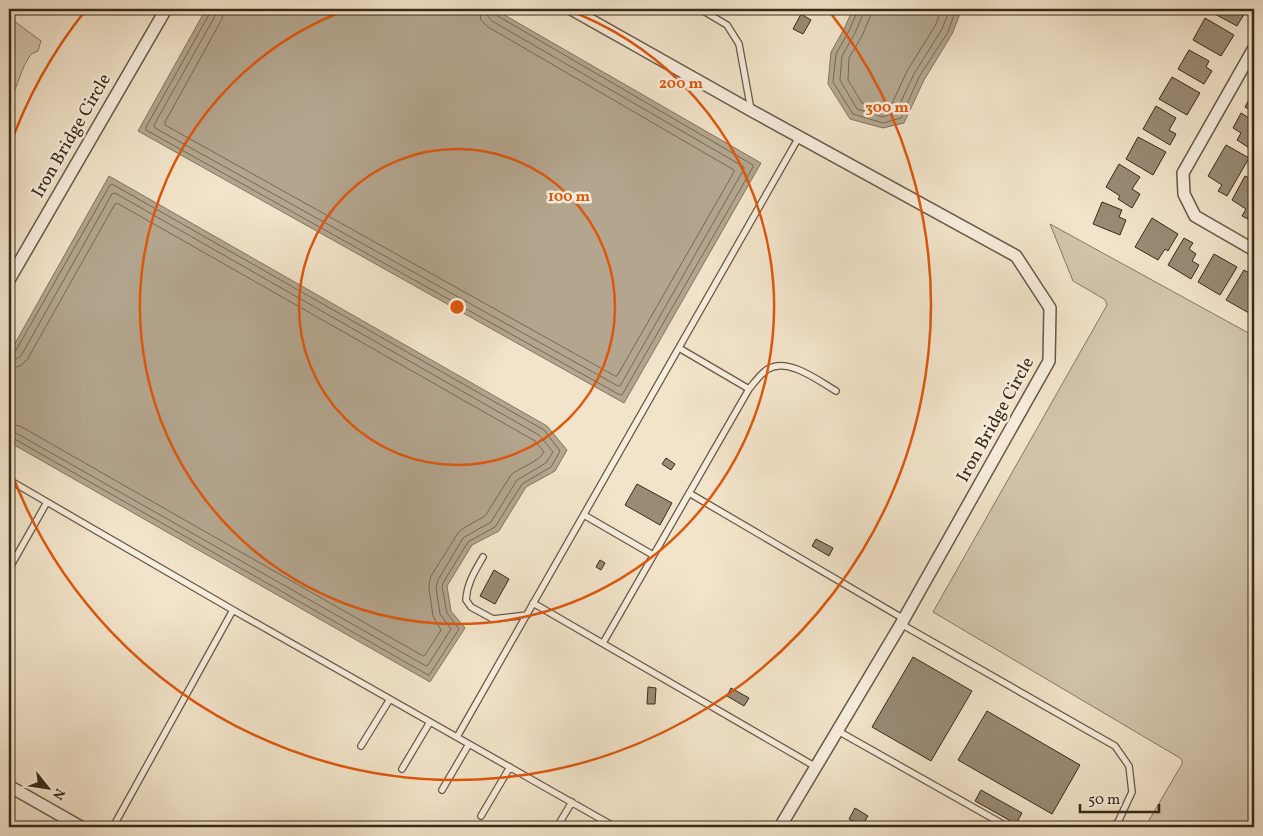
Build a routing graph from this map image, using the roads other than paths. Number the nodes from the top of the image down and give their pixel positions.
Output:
1 (166, 9) edge
2 (571, 9) edge
3 (700, 9) edge
4 (1254, 48) edge
5 (752, 111) junction
6 (799, 137) junction
7 (1254, 250) edge
8 (9, 280) edge
9 (679, 348) junction
10 (748, 388) junction
11 (836, 391) dead end
12 (9, 480) edge
13 (688, 493) junction
14 (47, 502) junction
15 (584, 514) junction
16 (653, 555) junction
17 (482, 557) dead end
18 (9, 569) edge
19 (533, 603) junction
20 (233, 610) junction
21 (526, 615) junction
22 (902, 621) junction
23 (602, 643) junction
24 (390, 699) junction
25 (430, 722) junction
26 (838, 731) junction
27 (457, 737) junction
28 (469, 744) junction
29 (361, 746) dead end
30 (510, 767) junction
31 (816, 767) junction
32 (402, 769) dead end
33 (9, 786) edge
34 (442, 790) dead end
35 (572, 802) junction
36 (481, 816) dead end
37 (1004, 826) edge
38 (81, 827) edge
39 (113, 827) edge
40 (557, 827) edge
41 (615, 827) edge
42 (780, 827) edge
43 (1114, 827) edge

1 - 8 street, Iron Bridge Circle
2 - 5 street, Iron Bridge Circle
3 - 5 lane
4 - 7 street
5 - 6 street, Iron Bridge Circle
6 - 9 lane
6 - 22 street, Iron Bridge Circle
9 - 10 lane
9 - 15 lane
10 - 11 lane
10 - 13 lane
12 - 14 lane
13 - 16 lane
13 - 22 lane
14 - 18 lane
14 - 20 lane
15 - 16 lane
15 - 19 lane
16 - 23 lane
17 - 21 lane
19 - 21 lane
19 - 23 lane
20 - 24 lane
20 - 39 lane
21 - 27 lane
22 - 26 street, Iron Bridge Circle
22 - 43 lane
23 - 31 lane
24 - 25 lane
24 - 29 lane
25 - 27 lane
25 - 32 lane
26 - 31 street, Iron Bridge Circle
26 - 37 lane
27 - 28 lane
28 - 30 lane
28 - 34 lane
30 - 35 lane
30 - 36 lane
31 - 42 street, Iron Bridge Circle
33 - 38 street
35 - 40 lane
35 - 41 lane

